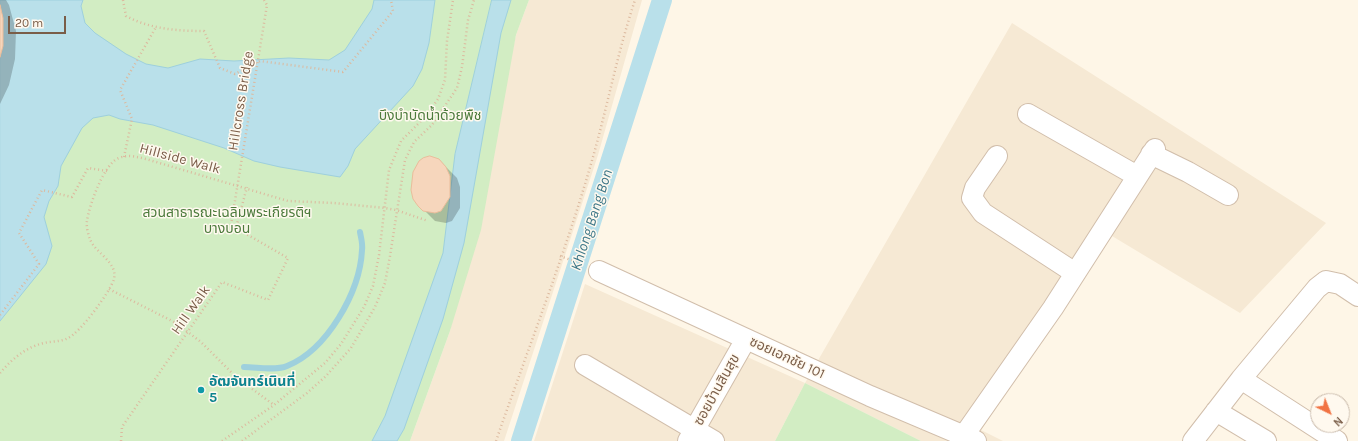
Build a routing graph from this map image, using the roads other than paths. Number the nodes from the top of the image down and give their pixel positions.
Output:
1 (1028, 114) dead end
2 (997, 156) dead end
3 (1137, 176) junction
4 (1228, 195) dead end
5 (599, 271) dead end
6 (1075, 273) junction
7 (1358, 296) edge
8 (746, 339) junction
9 (585, 365) dead end
10 (1241, 379) junction
11 (1216, 411) junction
12 (691, 435) edge
13 (967, 439) edge
14 (714, 441) edge
15 (1193, 441) edge
16 (1266, 441) edge
17 (1337, 441) edge

1 - 3 street
2 - 6 street
3 - 4 street
3 - 6 street
5 - 8 street, ซอยเอกชัย 101
6 - 13 street
7 - 10 street
8 - 12 street, ซอยบ้านสินสุข
8 - 13 street, ซอยเอกชัย 101
9 - 12 street
10 - 11 street
10 - 17 street
11 - 15 street
11 - 16 street
12 - 14 street

